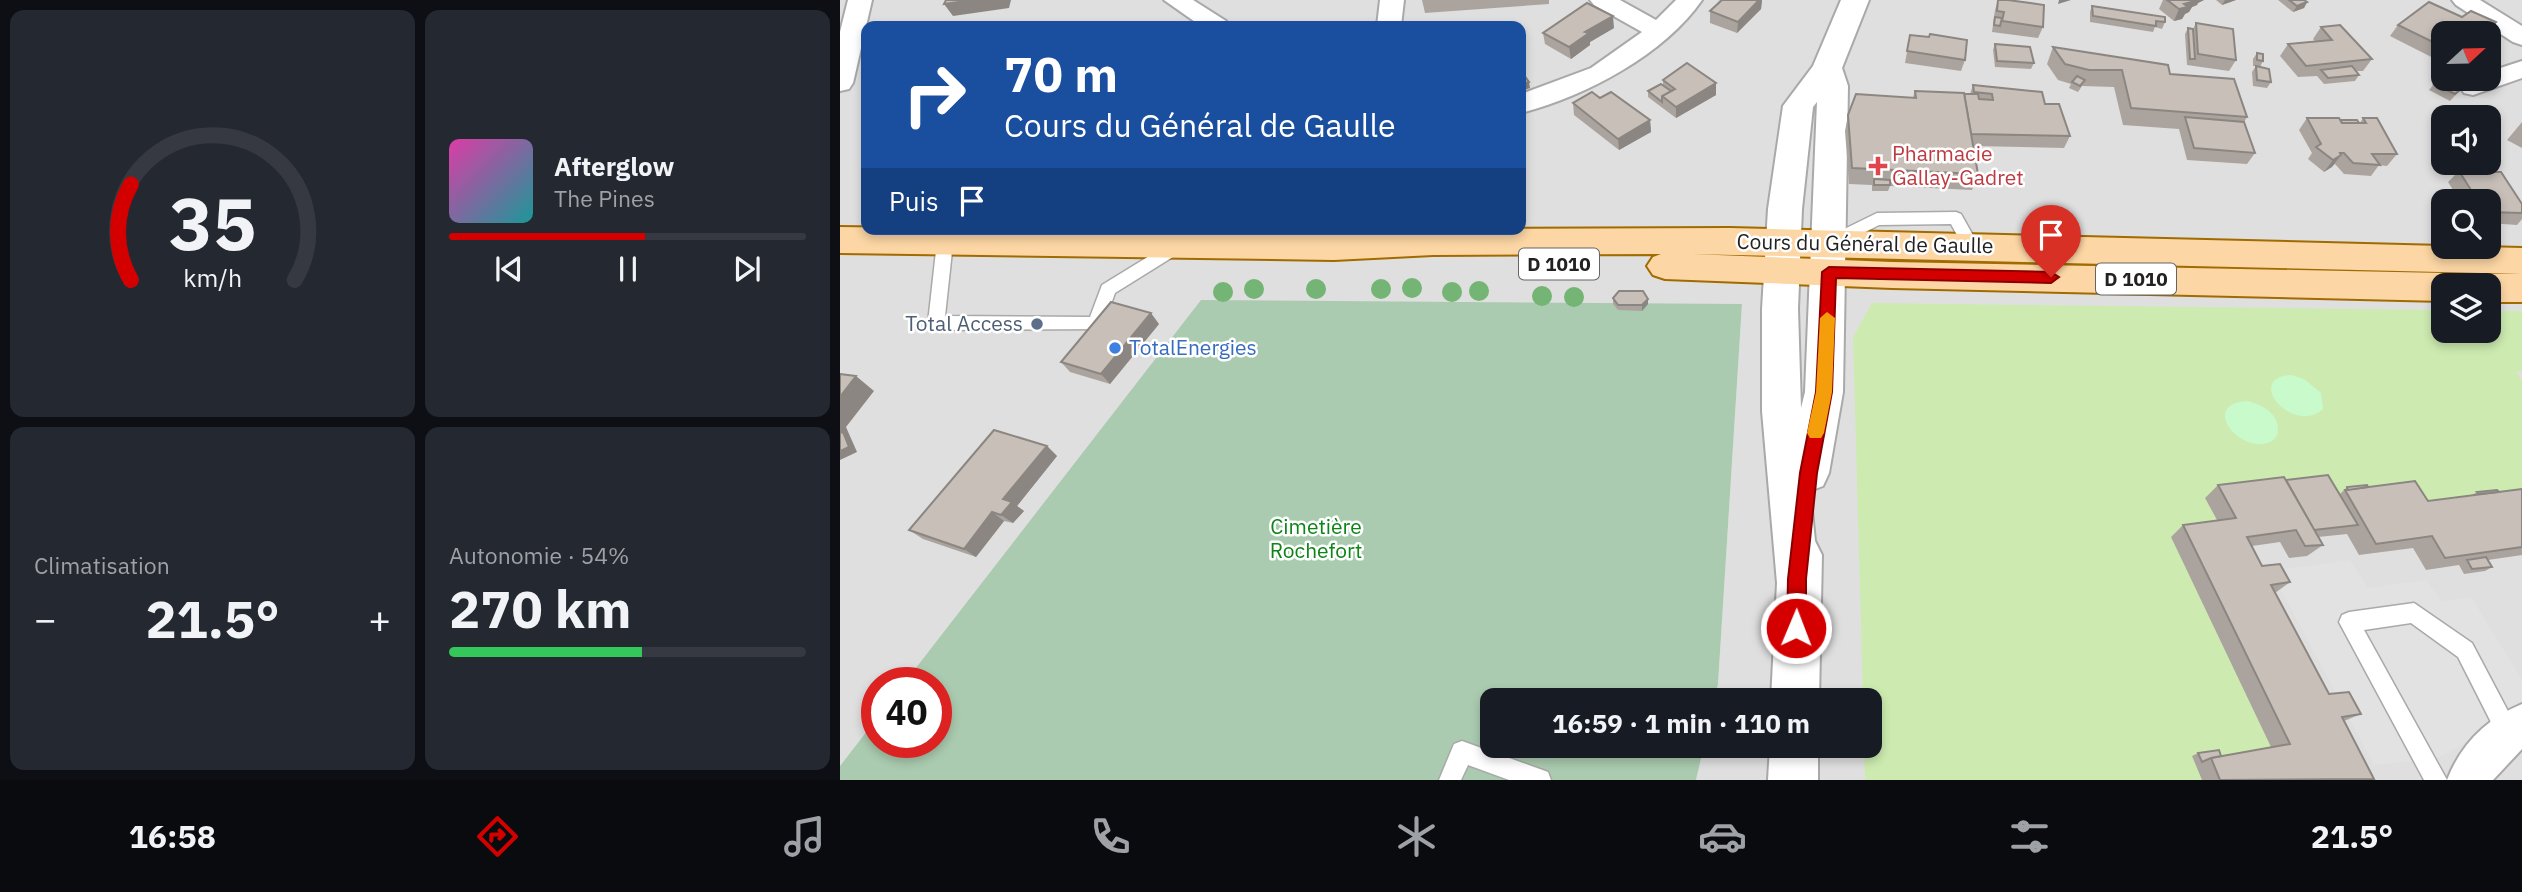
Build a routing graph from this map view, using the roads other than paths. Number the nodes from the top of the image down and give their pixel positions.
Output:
1 (860, 0) edge
2 (1176, 0) edge
3 (1392, 0) edge
4 (1602, 0) edge
5 (1690, 0) edge
6 (1855, 0) edge
7 (2463, 0) edge
8 (1209, 21) edge
9 (1390, 21) edge
10 (1659, 31) junction
11 (2522, 37) edge
12 (1827, 68) junction
13 (2522, 69) edge
14 (2501, 77) edge
15 (840, 83) edge
16 (1526, 102) edge
17 (1340, 238) edge
18 (840, 240) edge
19 (945, 242) junction
20 (1179, 245) junction
21 (1826, 253) junction
22 (1785, 261) junction
23 (2522, 261) edge
24 (2431, 286) edge
25 (2501, 288) edge
26 (2522, 288) edge
27 (1790, 310) junction
28 (1808, 473) junction
29 (1797, 579) junction
30 (1795, 688) edge
31 (2515, 729) edge
32 (1794, 758) edge
33 (1450, 780) edge
34 (1540, 780) edge
35 (1793, 780) edge
36 (2435, 780) edge
37 (2468, 780) edge

1 - 15 street
2 - 8 street
3 - 9 street
4 - 10 street
5 - 10 street
6 - 12 street
7 - 11 street
10 - 16 street
12 - 21 street
12 - 22 street
13 - 14 street
17 - 20 main road, Cours du Général de Gaulle / D 1010
17 - 22 main road, Cours du Général de Gaulle / D 1010
18 - 19 main road, Cours du Général de Gaulle / D 1010
19 - 20 main road, Cours du Général de Gaulle / D 1010
19 - 20 lane
21 - 22 main road, Cours du Général de Gaulle / D 1010
21 - 23 main road, Cours du Général de Gaulle / D 1010
21 - 24 main road, Cours du Général de Gaulle / D 1010
21 - 28 street
22 - 27 street
25 - 26 main road
27 - 28 street
27 - 29 street
28 - 29 street
29 - 30 street
31 - 36 lane
31 - 37 street
32 - 35 street
33 - 34 lane

